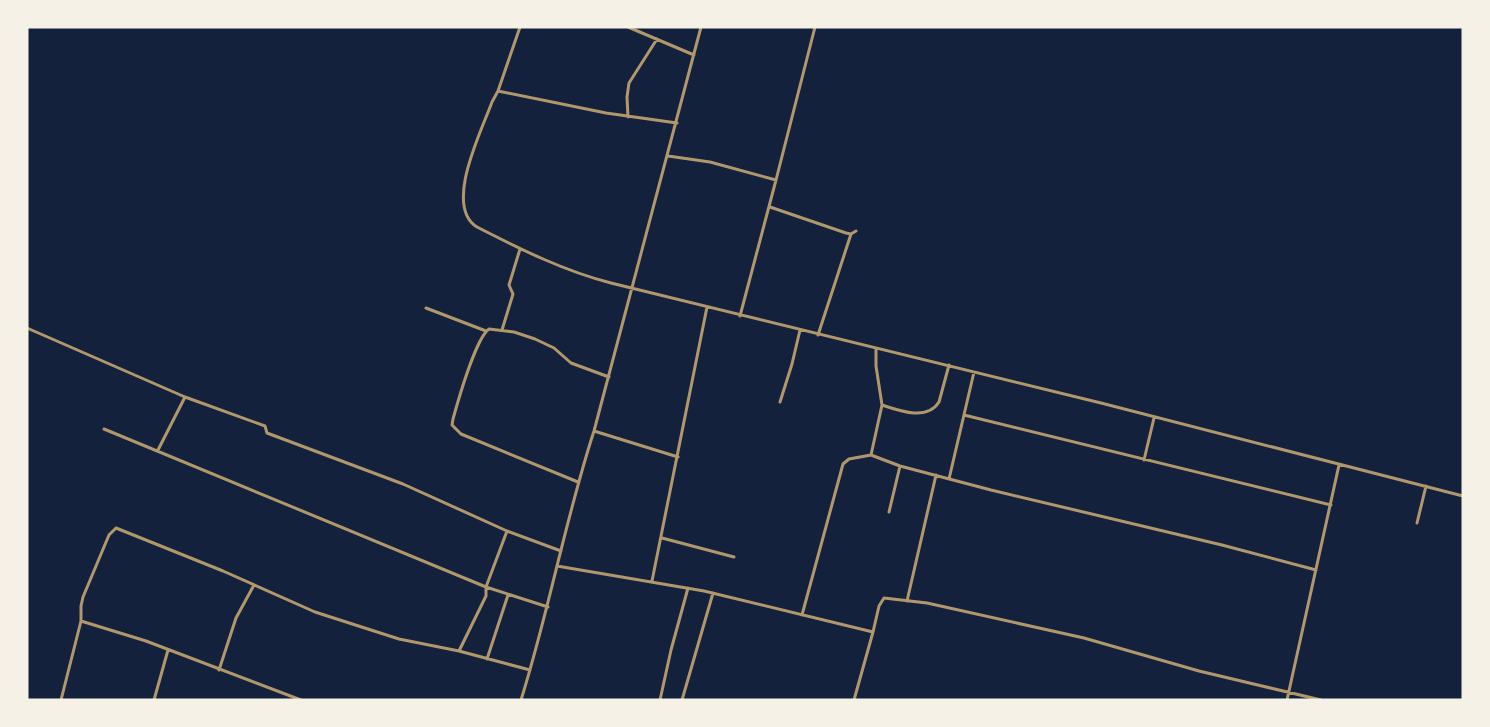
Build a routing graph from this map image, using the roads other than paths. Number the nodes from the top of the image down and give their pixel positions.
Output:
1 (520, 27) edge
2 (628, 27) edge
3 (701, 27) edge
4 (815, 27) edge
5 (657, 39) junction
6 (694, 55) junction
7 (498, 91) junction
8 (628, 117) junction
9 (677, 123) junction
10 (668, 156) junction
11 (777, 180) junction
12 (770, 207) junction
13 (856, 231) dead end
14 (851, 234) junction
15 (520, 249) junction
16 (632, 288) junction
17 (707, 307) junction
18 (426, 308) dead end
19 (740, 316) junction
20 (27, 328) edge
21 (502, 330) junction
22 (800, 330) junction
23 (486, 331) junction
24 (818, 335) junction
25 (876, 349) junction
26 (949, 365) junction
27 (974, 372) junction
28 (609, 377) junction
29 (185, 397) junction
30 (780, 402) dead end
31 (882, 405) junction
32 (964, 415) junction
33 (1154, 417) junction
34 (104, 429) dead end
35 (594, 431) junction
36 (158, 450) junction
37 (872, 455) junction
38 (678, 456) junction
39 (1144, 460) junction
40 (1340, 465) junction
41 (900, 466) junction
42 (936, 475) junction
43 (949, 479) junction
44 (578, 482) junction
45 (1426, 486) junction
46 (1463, 496) edge
47 (1331, 505) junction
48 (889, 512) dead end
49 (1417, 523) dead end
50 (505, 534) junction
51 (662, 538) junction
52 (561, 551) junction
53 (734, 557) dead end
54 (557, 566) junction
55 (1316, 570) junction
56 (652, 582) junction
57 (254, 585) junction
58 (486, 587) junction
59 (688, 588) junction
60 (712, 593) junction
61 (508, 595) junction
62 (907, 601) junction
63 (548, 607) junction
64 (802, 616) junction
65 (81, 621) junction
66 (873, 632) junction
67 (168, 650) junction
68 (459, 651) junction
69 (487, 659) junction
70 (219, 670) junction
71 (530, 670) junction
72 (1289, 692) junction
73 (291, 695) junction
74 (61, 700) edge
75 (154, 700) edge
76 (290, 700) edge
77 (301, 700) edge
78 (521, 700) edge
79 (660, 700) edge
80 (682, 700) edge
81 (854, 700) edge
82 (1287, 700) edge
83 (1321, 700) edge

1 - 7 street
2 - 5 street
3 - 6 street
4 - 11 street
5 - 6 street
5 - 8 street
6 - 9 street
7 - 8 street
7 - 15 street
8 - 9 street
9 - 10 street
10 - 11 street
10 - 16 street
11 - 12 street
12 - 14 street
12 - 19 street
13 - 14 street
14 - 24 street
15 - 16 street
15 - 21 street
16 - 17 street
16 - 28 street
17 - 19 street
17 - 38 street
18 - 23 street
19 - 22 street
20 - 29 street
21 - 23 street
21 - 28 street
22 - 24 street
22 - 30 street
23 - 44 street
24 - 25 street
25 - 26 street
25 - 31 street
26 - 27 street
26 - 31 street
27 - 32 street
27 - 33 street
28 - 35 street
29 - 36 street
29 - 50 street
31 - 37 street
32 - 39 street
32 - 43 street
33 - 39 street
33 - 40 street
34 - 36 street
35 - 38 street
35 - 44 street
36 - 58 street
37 - 41 street
37 - 64 street
38 - 51 street
39 - 47 street
40 - 45 street
40 - 47 street
41 - 42 street
41 - 48 street
42 - 43 street
42 - 62 street
43 - 55 street
44 - 52 street
45 - 46 street
45 - 49 street
47 - 55 street
50 - 52 street
50 - 58 street
51 - 53 street
51 - 56 street
52 - 54 street
54 - 56 street
54 - 63 street
55 - 72 street
56 - 59 street
57 - 65 street
57 - 68 street
57 - 70 street
58 - 61 street
58 - 68 street
59 - 60 street
59 - 79 street
60 - 64 street
60 - 80 street
61 - 63 street
61 - 69 street
62 - 66 street
62 - 72 street
63 - 71 street
64 - 66 street
65 - 67 street
65 - 74 street
66 - 81 street
67 - 70 street
67 - 75 street
68 - 69 street
69 - 71 street
70 - 73 street
71 - 78 street
72 - 82 street
72 - 83 street
73 - 76 street
73 - 77 street

